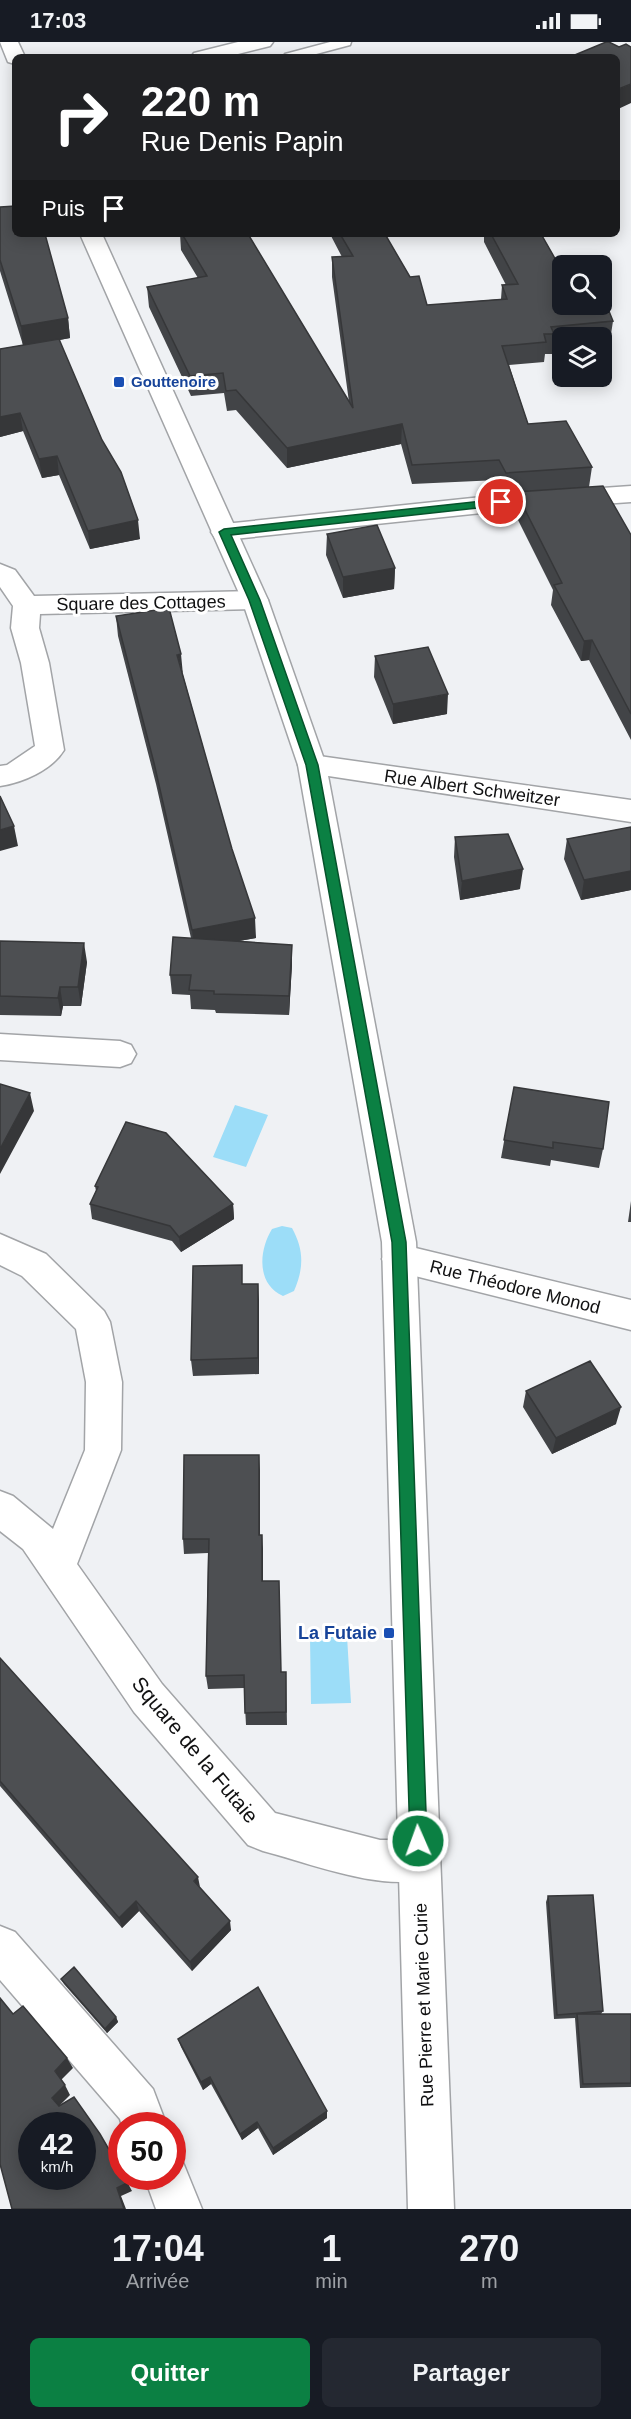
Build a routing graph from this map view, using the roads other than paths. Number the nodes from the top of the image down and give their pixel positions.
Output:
1 (263, 42) edge
2 (345, 42) edge
3 (213, 54) edge
4 (301, 54) edge
5 (98, 237) edge
6 (629, 498) edge
7 (224, 532) junction
8 (0, 573) edge
9 (255, 600) junction
10 (27, 605) junction
11 (312, 765) junction
12 (0, 776) edge
13 (631, 811) edge
14 (0, 1047) edge
15 (120, 1054) dead end
16 (0, 1249) edge
17 (399, 1259) junction
18 (631, 1315) edge
19 (0, 1508) edge
20 (57, 1568) junction
21 (419, 1861) junction
22 (0, 1947) edge
23 (139, 2112) edge
24 (172, 2190) edge
25 (179, 2209) edge
26 (431, 2209) edge

1 - 3 main road
2 - 4 lane
5 - 7 main road, Rue Pierre et Marie Curie
6 - 7 main road
7 - 9 main road, Rue Pierre et Marie Curie
8 - 10 main road
9 - 10 main road, Square des Cottages
9 - 11 main road, Rue Pierre et Marie Curie
10 - 12 main road
11 - 13 main road, Rue Albert Schweitzer
11 - 17 main road, Rue Pierre et Marie Curie
14 - 15 main road
16 - 20 main road
17 - 18 main road, Rue Théodore Monod
17 - 21 main road, Rue Pierre et Marie Curie
19 - 20 main road, Square de la Futaie
20 - 21 main road, Square de la Futaie
21 - 26 main road, Rue Pierre et Marie Curie
22 - 23 main road
24 - 25 main road

